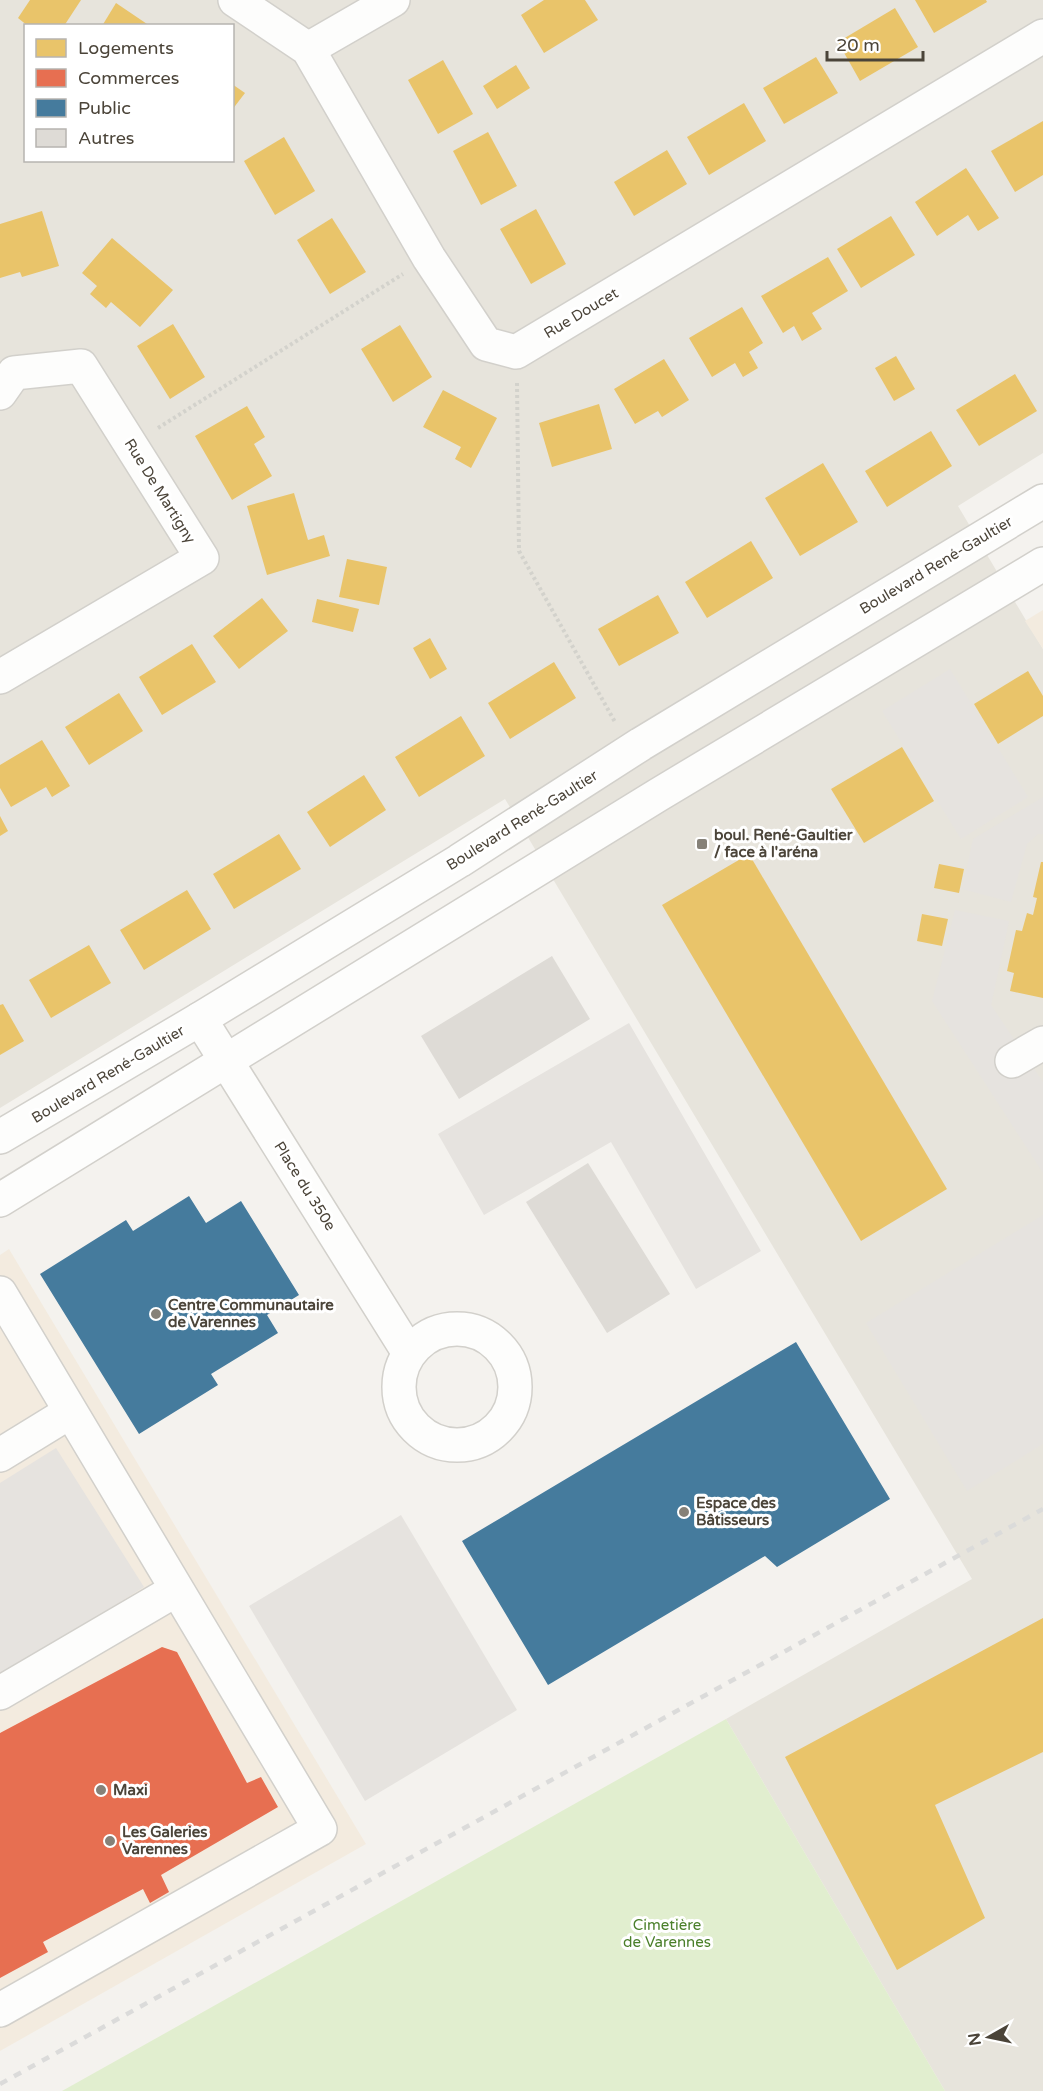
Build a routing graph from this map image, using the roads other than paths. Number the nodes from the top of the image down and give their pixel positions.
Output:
1 (235, 0) edge
2 (393, 0) edge
3 (1043, 36) edge
4 (308, 50) junction
5 (0, 393) edge
6 (1043, 501) edge
7 (1041, 569) edge
8 (0, 676) edge
9 (459, 861) junction
10 (484, 902) junction
11 (200, 1019) junction
12 (1043, 1043) edge
13 (226, 1061) junction
14 (1012, 1061) dead end
15 (0, 1137) edge
16 (0, 1200) edge
17 (0, 1293) edge
18 (409, 1353) dead end
19 (70, 1412) junction
20 (0, 1455) edge
21 (176, 1590) junction
22 (0, 1693) edge
23 (0, 2010) edge

1 - 4 street
2 - 4 street
3 - 4 street, Rue Doucet
5 - 8 street, Rue De Martigny
6 - 9 street, Boulevard René-Gaultier
7 - 10 street
9 - 10 street
9 - 11 street, Boulevard René-Gaultier
10 - 13 street
11 - 13 street, Place du 350e
11 - 15 street, Boulevard René-Gaultier
12 - 14 street
13 - 16 street
13 - 18 street, Place du 350e
17 - 19 street
19 - 20 street
19 - 21 street
21 - 22 street
21 - 23 street

